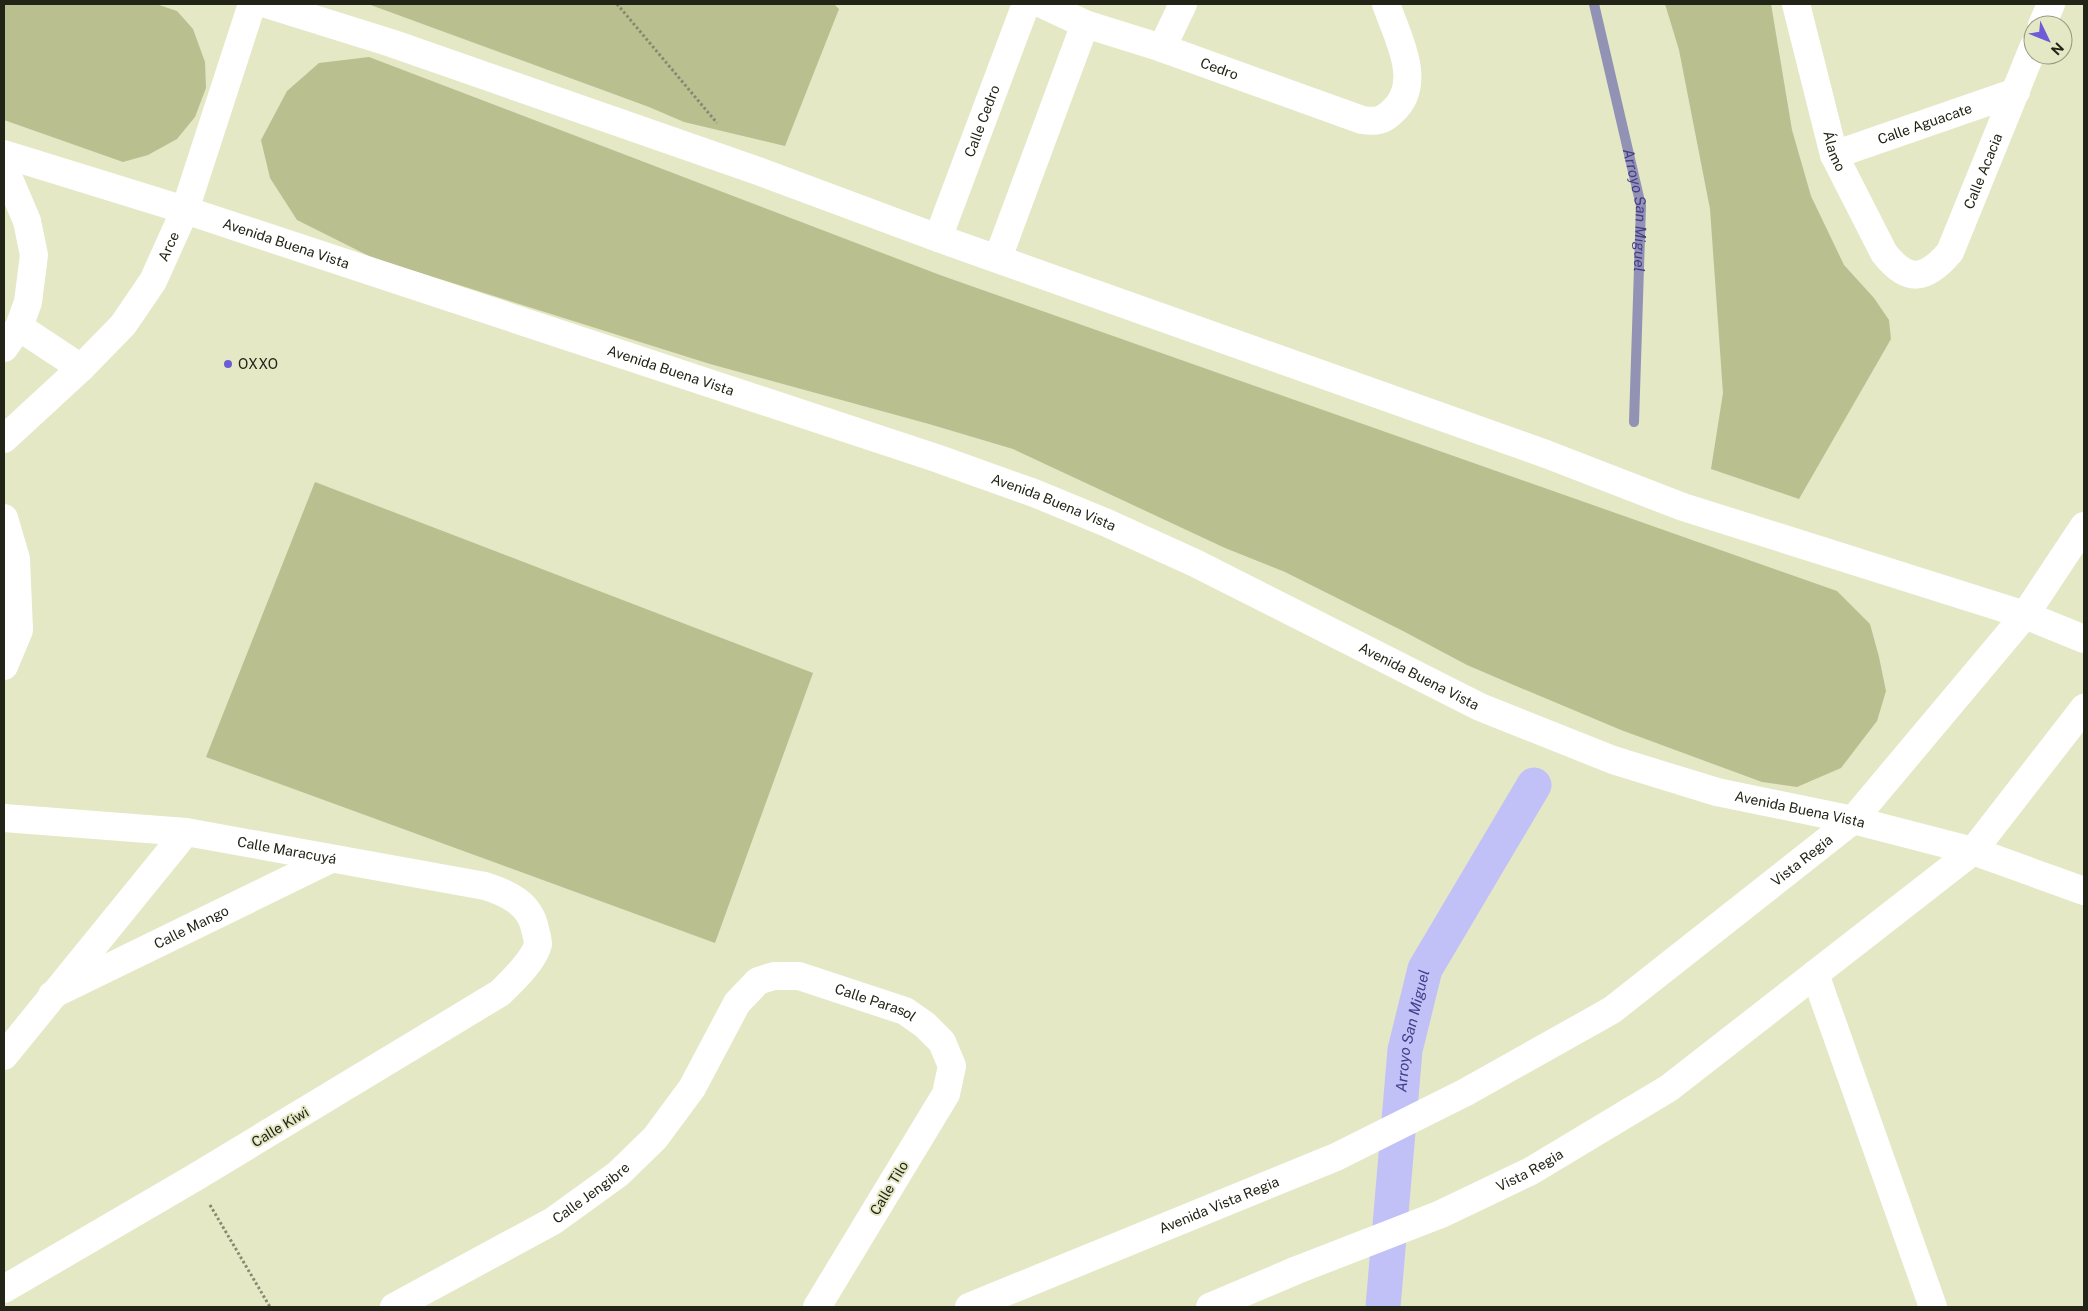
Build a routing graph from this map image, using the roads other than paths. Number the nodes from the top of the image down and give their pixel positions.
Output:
1 (252, 4) edge
2 (266, 4) edge
3 (1026, 4) edge
4 (1042, 4) edge
5 (1183, 4) edge
6 (1386, 4) edge
7 (1796, 4) edge
8 (1084, 24) junction
9 (1162, 48) junction
10 (2026, 65) edge
11 (2016, 92) junction
12 (4, 154) edge
13 (1834, 155) junction
14 (4, 167) edge
15 (185, 210) junction
16 (938, 238) junction
17 (998, 258) junction
18 (1915, 274) joint
19 (11, 337) edge
20 (81, 368) junction
21 (4, 439) edge
22 (4, 518) edge
23 (2084, 526) edge
24 (2025, 615) junction
25 (2084, 639) edge
26 (4, 666) edge
27 (2084, 708) edge
28 (4, 818) edge
29 (1853, 820) junction
30 (186, 832) junction
31 (1973, 851) junction
32 (331, 859) junction
33 (2084, 890) edge
34 (538, 944) joint
35 (1815, 974) junction
36 (774, 976) joint
37 (52, 995) junction
38 (4, 1056) edge
39 (952, 1066) joint
40 (1466, 1092) joint
41 (4, 1289) edge
42 (394, 1307) edge
43 (816, 1307) edge
44 (969, 1307) edge
45 (1210, 1307) edge
46 (1933, 1307) edge

1 - 15 street, Arce
2 - 16 street
3 - 16 street, Calle Cedro
4 - 8 street, Cedro
5 - 9 street
6 - 9 street, Cedro
7 - 13 street, Álamo
8 - 9 street, Cedro
8 - 17 street
10 - 11 street, Calle Acacia
11 - 13 street, Calle Aguacate
11 - 18 street, Calle Acacia
12 - 15 street, Avenida Buena Vista
13 - 18 street, Álamo
14 - 19 street
15 - 20 street, Arce
15 - 29 street, Avenida Buena Vista
16 - 17 street
17 - 24 street
19 - 20 street
20 - 21 street, Arce
22 - 26 street
23 - 24 street, Vista Regia
24 - 25 street
24 - 29 street, Vista Regia
27 - 31 street, Vista Regia
28 - 30 street, Calle Maracuyá
29 - 31 street, Avenida Buena Vista
29 - 40 street, Vista Regia
30 - 32 street, Calle Maracuyá
30 - 37 street, Calle Mango
31 - 33 street, Avenida Buena Vista
31 - 35 street, Vista Regia
32 - 34 street, Calle Maracuyá
32 - 37 street, Calle Mango
34 - 41 street, Calle Kiwi
35 - 45 street, Vista Regia
35 - 46 street
36 - 39 street, Calle Parasol
36 - 42 street, Calle Jengibre
37 - 38 street, Calle Mango
39 - 43 street, Calle Tilo
40 - 44 street, Avenida Vista Regia

